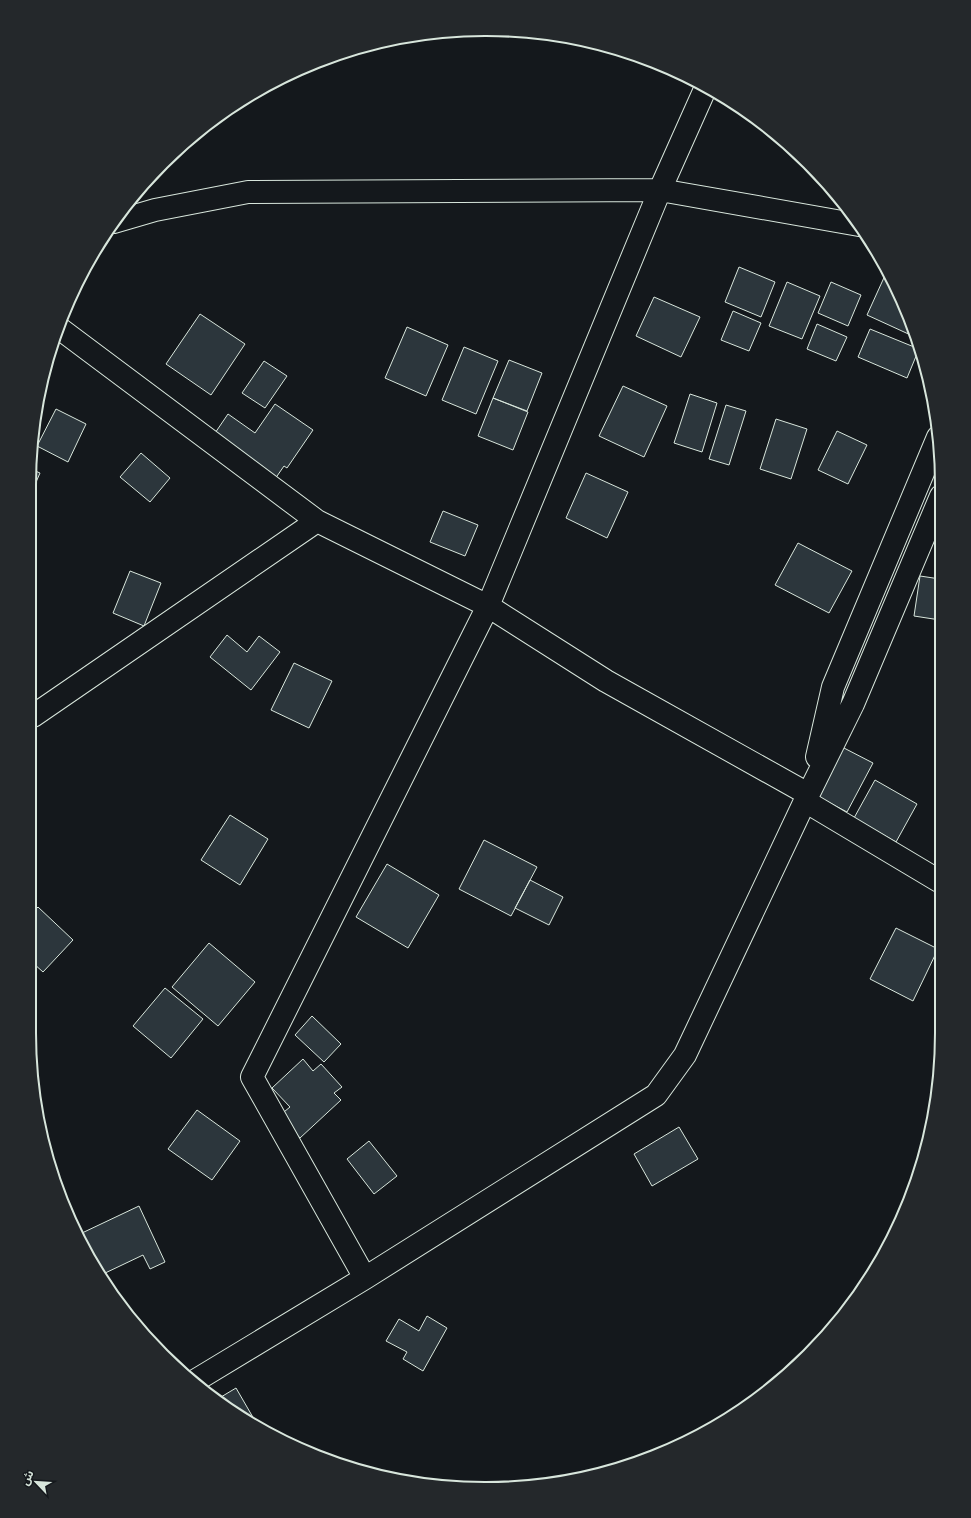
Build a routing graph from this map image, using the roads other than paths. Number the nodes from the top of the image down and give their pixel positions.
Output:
1 (704, 93) edge
2 (660, 190) junction
3 (124, 219) edge
4 (850, 224) edge
5 (63, 331) edge
6 (933, 448) edge
7 (935, 510) edge
8 (317, 521) junction
9 (488, 606) junction
10 (36, 714) edge
11 (807, 797) junction
12 (935, 878) edge
13 (364, 1278) junction
14 (199, 1379) edge

1 - 2 street
2 - 3 street
2 - 4 street
2 - 9 street
5 - 8 street
6 - 11 street
7 - 11 street
8 - 9 street
8 - 10 street
9 - 11 street
9 - 13 street
11 - 12 street
11 - 13 street
13 - 14 street

